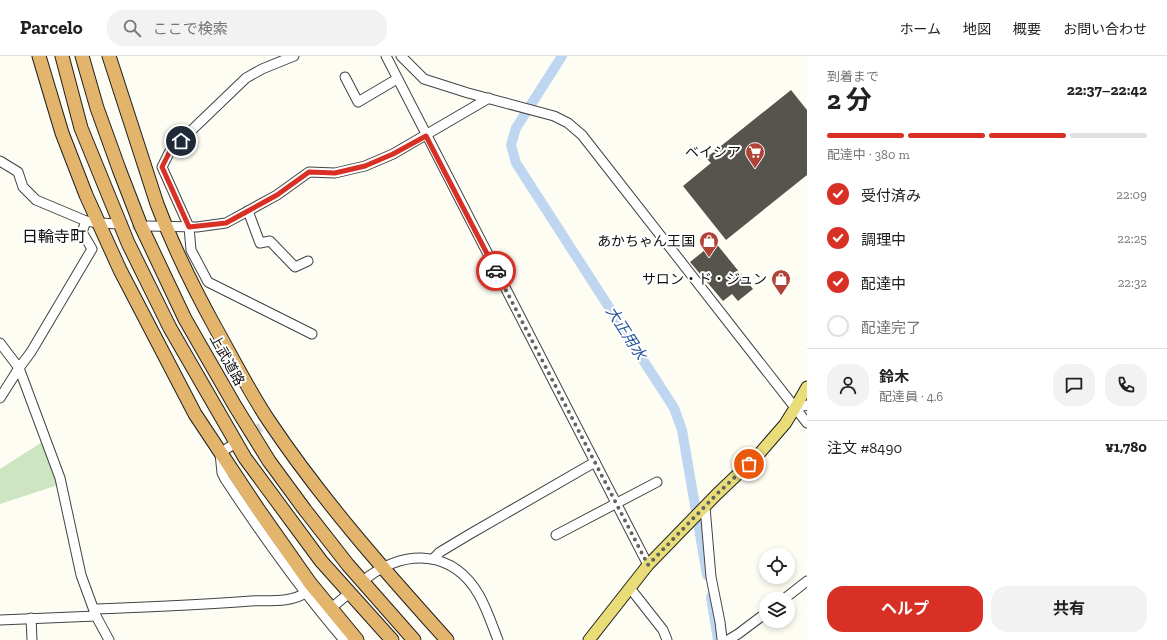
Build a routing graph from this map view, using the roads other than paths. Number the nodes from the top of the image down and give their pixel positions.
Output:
1 (39, 56) edge
2 (62, 56) edge
3 (82, 56) edge
4 (109, 56) edge
5 (294, 56) edge
6 (386, 56) edge
7 (401, 56) edge
8 (345, 78) dead end
9 (397, 79) junction
10 (489, 98) junction
11 (426, 136) junction
12 (0, 161) edge
13 (248, 211) junction
14 (92, 222) junction
15 (119, 224) tunnel mouth
16 (148, 226) tunnel mouth
17 (165, 227) junction
18 (189, 227) junction
19 (308, 261) dead end
20 (312, 334) dead end
21 (0, 343) edge
22 (18, 368) junction
23 (807, 387) edge
24 (0, 398) edge
25 (807, 405) edge
26 (795, 408) junction
27 (807, 423) edge
28 (234, 444) tunnel mouth
29 (220, 453) junction
30 (596, 462) junction
31 (657, 482) dead end
32 (616, 503) junction
33 (704, 508) junction
34 (556, 535) dead end
35 (433, 559) junction
36 (648, 565) junction
37 (382, 568) junction
38 (368, 577) dead end
39 (807, 581) edge
40 (630, 588) junction
41 (793, 592) edge
42 (305, 593) junction
43 (347, 595) dead end
44 (330, 609) junction
45 (95, 613) junction
46 (31, 618) junction
47 (759, 618) edge
48 (0, 620) edge
49 (32, 640) edge
50 (109, 640) edge
51 (344, 640) edge
52 (357, 640) edge
53 (392, 640) edge
54 (414, 640) edge
55 (447, 640) edge
56 (498, 640) edge
57 (589, 640) edge
58 (668, 640) edge
59 (723, 640) edge
60 (728, 640) edge

1 - 14 highway
2 - 53 highway
3 - 54 highway, 上武道路
4 - 17 highway
5 - 18 street
6 - 9 street
7 - 10 street
8 - 9 street
9 - 11 street
10 - 11 street
10 - 26 street
11 - 13 street
11 - 30 street
12 - 14 street
13 - 18 street
13 - 19 street
14 - 15 street
14 - 22 street
14 - 29 highway
16 - 17 street
17 - 18 street
17 - 37 highway
18 - 20 street
21 - 22 street
22 - 24 street
22 - 45 street
23 - 26 main road
25 - 26 street
26 - 27 street
26 - 33 main road
28 - 29 street
29 - 42 street
29 - 44 highway
30 - 32 street
30 - 35 street
31 - 32 street
32 - 34 street
32 - 36 street
33 - 36 main road
33 - 59 street
35 - 37 street
35 - 56 street
36 - 40 main road
37 - 38 street
37 - 55 highway
39 - 41 street
40 - 57 main road
40 - 58 street
42 - 45 street
42 - 51 street
43 - 44 street
44 - 52 highway
45 - 46 street
45 - 50 street
46 - 48 street
46 - 49 street
47 - 60 street

